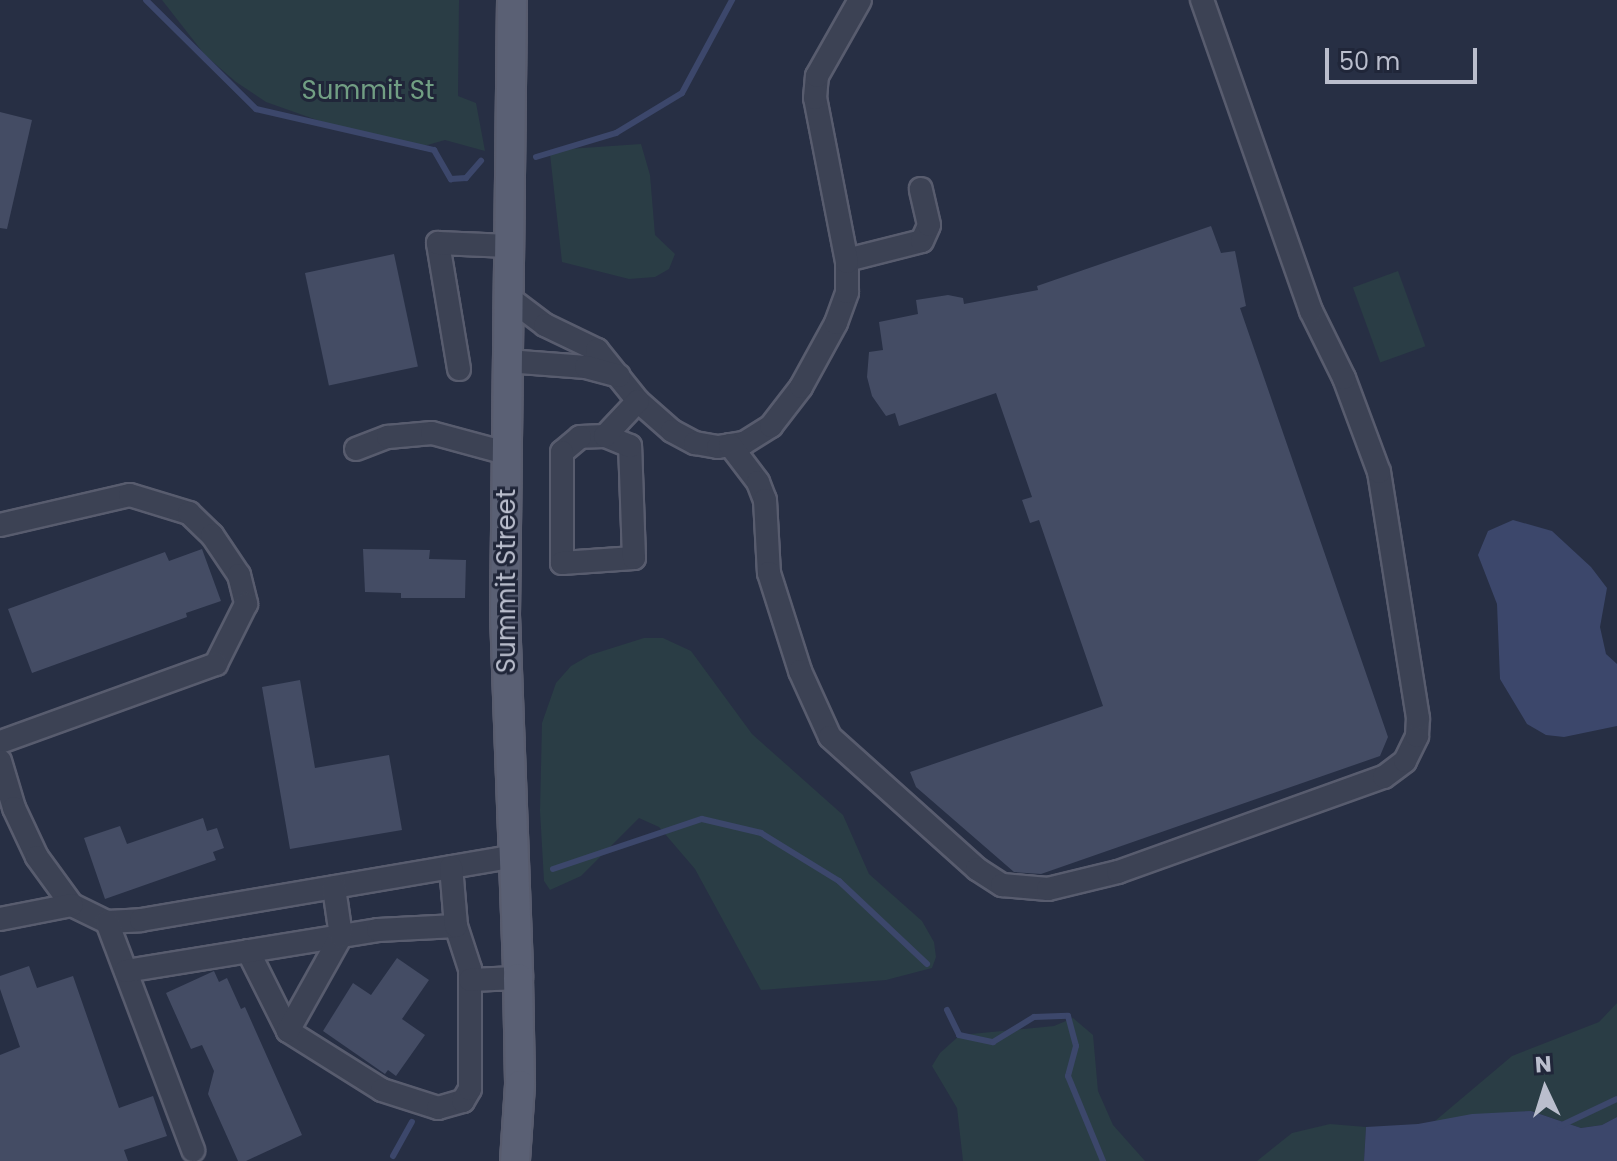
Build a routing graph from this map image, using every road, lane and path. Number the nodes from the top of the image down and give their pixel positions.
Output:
1 (512, 0) edge
2 (860, 0) edge
3 (1202, 0) edge
4 (921, 189) dead end
5 (509, 246) junction
6 (847, 260) junction
7 (508, 297) junction
8 (507, 361) junction
9 (459, 369) dead end
10 (620, 377) junction
11 (638, 401) junction
12 (605, 436) junction
13 (730, 445) junction
14 (356, 449) dead end
15 (506, 453) junction
16 (0, 525) edge
17 (0, 742) edge
18 (0, 761) edge
19 (514, 856) junction
20 (451, 867) junction
21 (334, 888) junction
22 (72, 905) junction
23 (0, 919) edge
24 (107, 922) junction
25 (456, 926) junction
26 (341, 936) junction
27 (248, 951) junction
28 (126, 971) junction
29 (518, 978) junction
30 (470, 980) junction
31 (288, 1031) junction
32 (193, 1150) dead end
33 (515, 1161) edge

1 - 5 main road, Summit Street
2 - 6 lane
3 - 13 lane
4 - 6 lane
5 - 7 main road, Summit Street
5 - 9 lane
6 - 13 lane
7 - 8 main road, Summit Street
7 - 10 lane
8 - 10 lane
8 - 15 main road, Summit Street
10 - 11 lane
11 - 12 lane
11 - 13 lane
12 - 12 lane
14 - 15 lane
15 - 19 main road, Summit Street
16 - 17 lane
18 - 22 lane
19 - 20 lane
19 - 29 main road, Summit Street
20 - 21 lane
20 - 25 lane
21 - 24 lane
21 - 26 lane
22 - 23 lane
22 - 24 lane
24 - 28 lane
25 - 26 lane
25 - 30 lane
26 - 27 lane
26 - 31 lane
27 - 28 lane
27 - 31 lane
28 - 32 lane
29 - 30 lane
29 - 33 main road, Summit Street
30 - 31 lane

